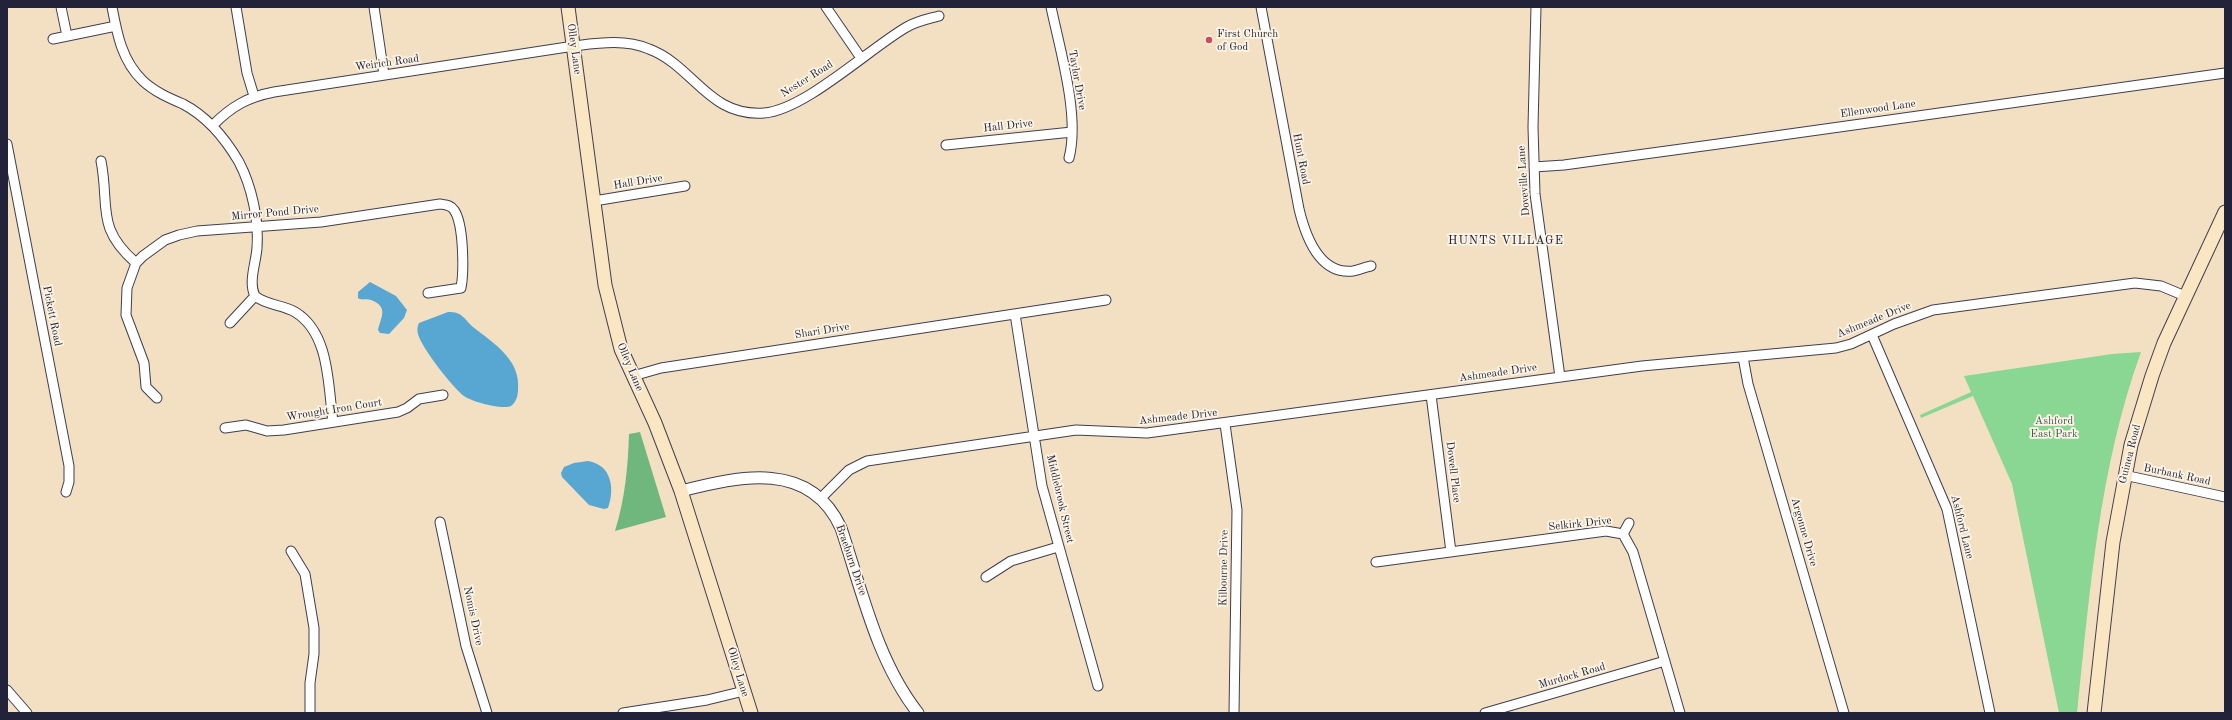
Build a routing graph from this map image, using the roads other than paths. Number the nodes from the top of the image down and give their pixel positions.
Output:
1 (61, 7) edge
2 (112, 7) edge
3 (236, 7) edge
4 (374, 7) edge
5 (568, 7) edge
6 (826, 7) edge
7 (1051, 7) edge
8 (1261, 7) edge
9 (1536, 7) edge
10 (939, 16) dead end
11 (116, 26) junction
12 (67, 36) junction
13 (52, 39) dead end
14 (574, 46) junction
15 (861, 58) junction
16 (2225, 73) edge
17 (384, 75) junction
18 (254, 96) junction
19 (213, 125) junction
20 (1072, 132) junction
21 (7, 144) edge
22 (946, 145) dead end
23 (1069, 158) dead end
24 (101, 161) dead end
25 (1534, 167) junction
26 (685, 186) dead end
27 (594, 201) junction
28 (2225, 212) edge
29 (256, 227) junction
30 (136, 263) junction
31 (1371, 266) dead end
32 (428, 293) dead end
33 (255, 296) junction
34 (2185, 296) junction
35 (1106, 300) dead end
36 (1015, 314) junction
37 (230, 323) dead end
38 (1872, 335) junction
39 (1743, 357) junction
40 (633, 376) junction
41 (1560, 377) junction
42 (443, 395) dead end
43 (1431, 395) junction
44 (157, 398) dead end
45 (333, 422) junction
46 (1226, 424) junction
47 (225, 428) dead end
48 (1034, 435) junction
49 (2124, 475) junction
50 (681, 491) junction
51 (66, 492) dead end
52 (2225, 497) edge
53 (821, 498) junction
54 (440, 522) dead end
55 (1629, 523) dead end
56 (1623, 534) junction
57 (1058, 547) junction
58 (291, 551) dead end
59 (1451, 552) junction
60 (1376, 562) dead end
61 (986, 577) dead end
62 (1665, 661) junction
63 (1098, 686) dead end
64 (7, 690) edge
65 (744, 691) junction
66 (27, 713) edge
67 (310, 713) edge
68 (487, 713) edge
69 (623, 713) edge
70 (751, 713) edge
71 (918, 713) edge
72 (1234, 713) edge
73 (1485, 713) edge
74 (1680, 713) edge
75 (1844, 713) edge
76 (1990, 713) edge
77 (2094, 713) edge

1 - 12 street
2 - 11 street
3 - 18 street
4 - 17 street
5 - 14 main road, Olley Lane
6 - 15 street
7 - 20 street, Taylor Drive
8 - 31 street, Hunt Road
9 - 25 street, Doveville Lane
10 - 15 street, Nester Road
11 - 12 street
11 - 19 street
12 - 13 street
14 - 15 street, Nester Road
14 - 17 street, Weirich Road
14 - 27 main road, Olley Lane
16 - 25 street, Ellenwood Lane
17 - 18 street, Weirich Road
18 - 19 street, Weirich Road
19 - 29 street
20 - 22 street, Hall Drive
20 - 23 street, Taylor Drive
21 - 51 street, Pickett Road
24 - 30 street
25 - 41 street, Doveville Lane
26 - 27 street, Hall Drive
27 - 40 main road, Olley Lane
28 - 34 main road, Guinea Road
29 - 30 street, Mirror Pond Drive
29 - 32 street, Mirror Pond Drive
29 - 33 street
30 - 44 street, Mirror Pond Drive
33 - 37 street
33 - 45 street
34 - 38 street, Ashmeade Drive
34 - 49 main road, Guinea Road
35 - 36 street, Shari Drive
36 - 40 street, Shari Drive
36 - 48 street, Middlebrook Street
38 - 39 street, Ashmeade Drive
38 - 76 street, Ashford Lane
39 - 41 street, Ashmeade Drive
39 - 75 street, Argonne Drive
40 - 50 main road, Olley Lane
41 - 43 street, Ashmeade Drive
42 - 45 street, Wrought Iron Court
43 - 46 street, Ashmeade Drive
43 - 59 street, Dowell Place
45 - 47 street, Wrought Iron Court
46 - 48 street, Ashmeade Drive
46 - 72 street, Kilbourne Drive
48 - 53 street, Ashmeade Drive
48 - 57 street, Middlebrook Street
49 - 52 street, Burbank Road
49 - 77 main road, Guinea Road
50 - 53 street, Braeburn Drive
50 - 65 main road, Olley Lane
53 - 71 street, Braeburn Drive
54 - 68 street, Nomis Drive
55 - 56 street
56 - 59 street, Selkirk Drive
56 - 62 street, Selkirk Drive
57 - 61 street
57 - 63 street, Middlebrook Street
58 - 67 street
59 - 60 street, Selkirk Drive
62 - 73 street, Murdock Road
62 - 74 street, Selkirk Drive
64 - 66 street
65 - 69 street
65 - 70 main road, Olley Lane

